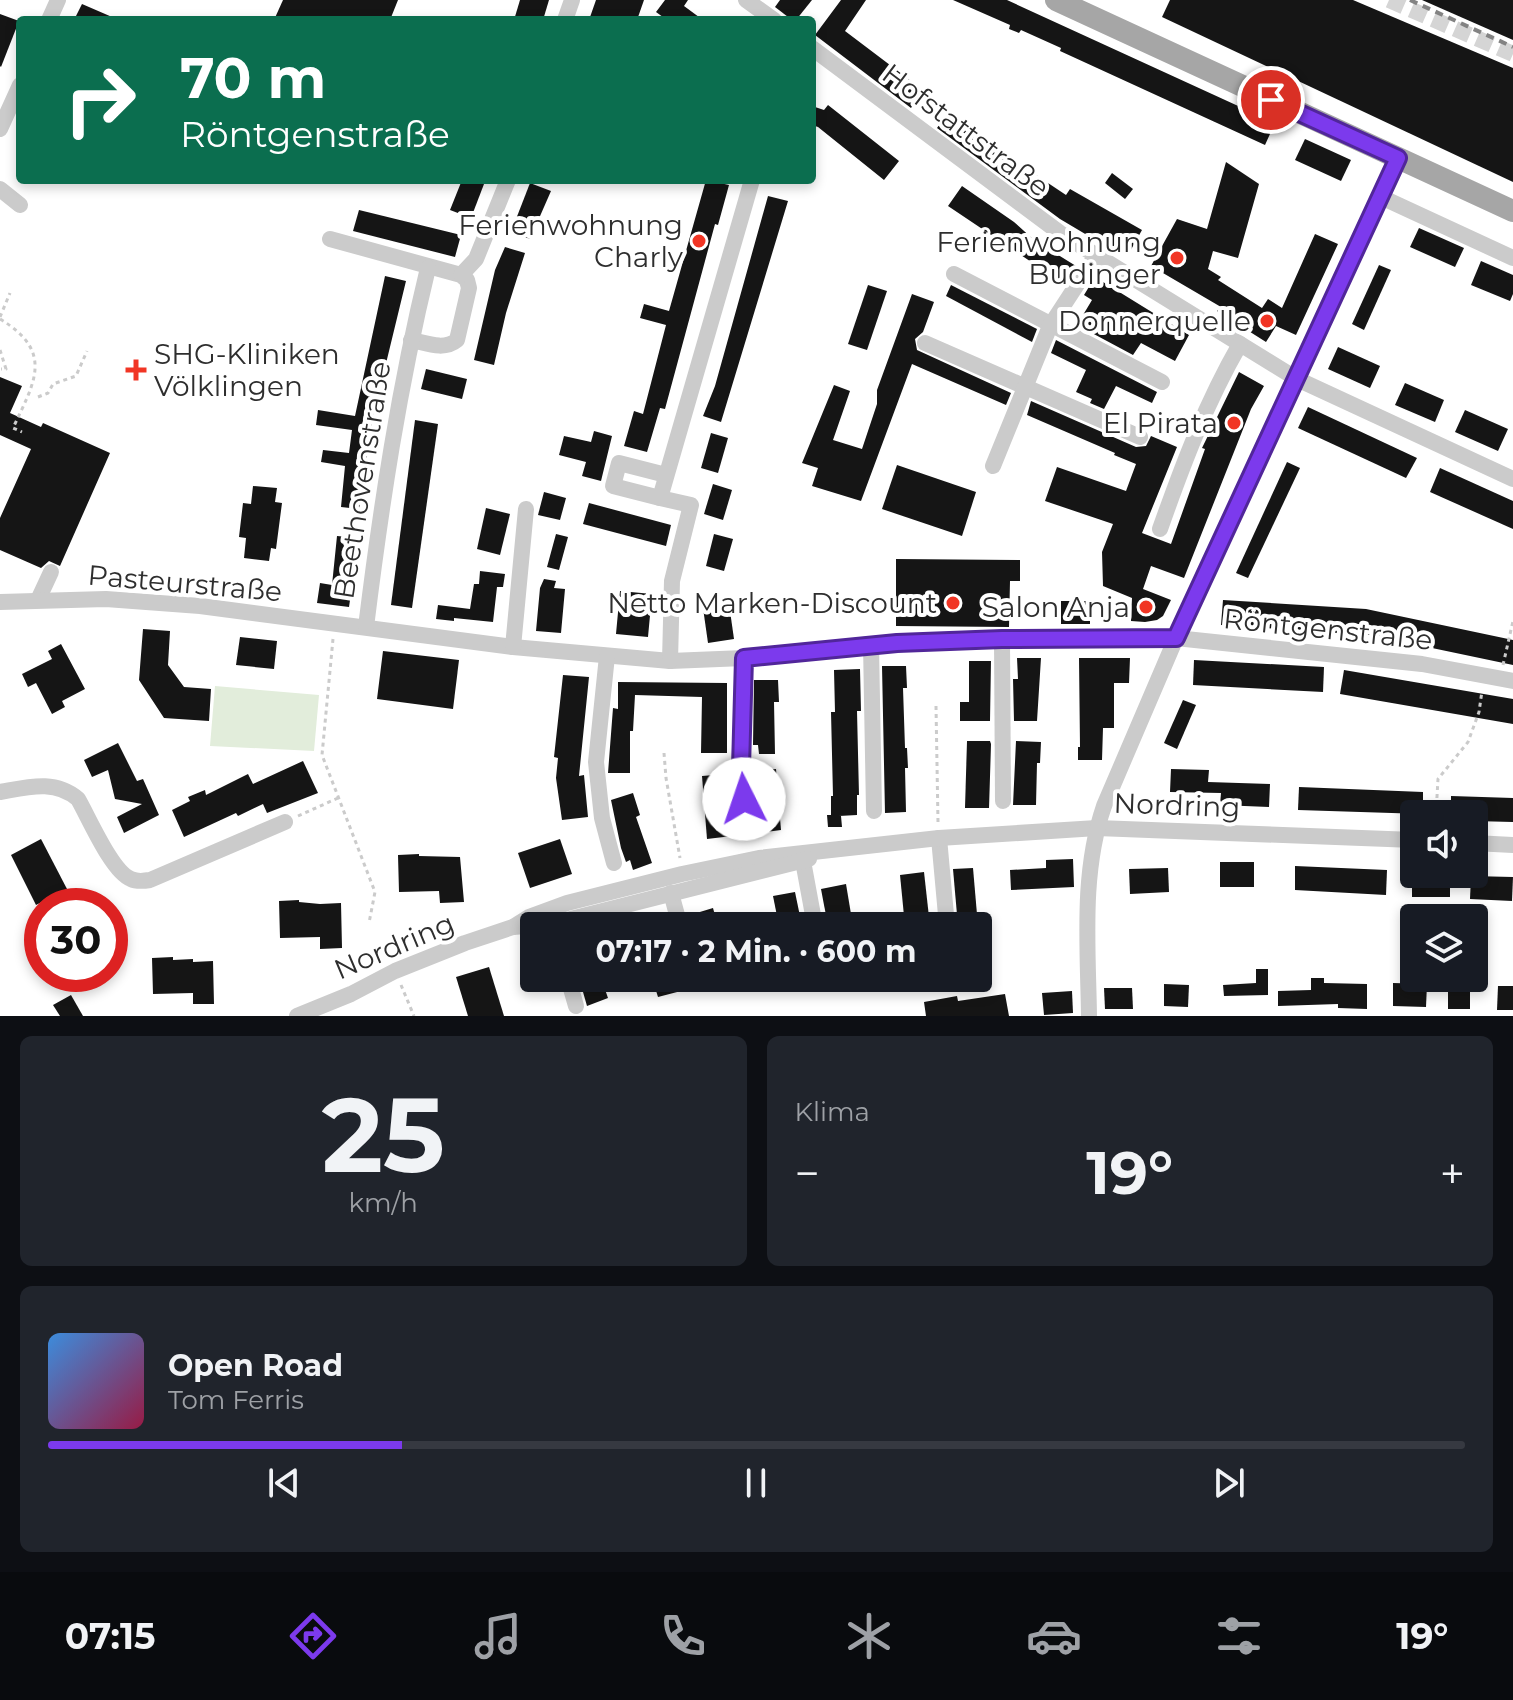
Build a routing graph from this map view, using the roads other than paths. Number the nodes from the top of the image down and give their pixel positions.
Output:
1 (746, 0) edge
2 (1056, 0) edge
3 (768, 16) edge
4 (816, 51) edge
5 (16, 94) edge
6 (0, 129) edge
7 (1398, 158) junction
8 (506, 184) edge
9 (751, 184) edge
10 (0, 189) edge
11 (1381, 197) junction
12 (20, 205) dead end
13 (1513, 211) edge
14 (330, 239) dead end
15 (1097, 254) junction
16 (1513, 258) edge
17 (428, 268) junction
18 (954, 274) dead end
19 (461, 275) junction
20 (1050, 326) junction
21 (411, 340) junction
22 (925, 343) dead end
23 (1240, 344) junction
24 (1297, 379) junction
25 (1162, 382) dead end
26 (1024, 386) junction
27 (1140, 437) dead end
28 (996, 458) dead end
29 (666, 475) junction
30 (1513, 479) edge
31 (660, 498) junction
32 (526, 509) dead end
33 (1160, 529) dead end
34 (51, 572) dead end
35 (38, 600) junction
36 (0, 602) edge
37 (366, 627) junction
38 (1176, 638) junction
39 (1002, 639) junction
40 (871, 644) junction
41 (513, 647) junction
42 (607, 656) junction
43 (744, 658) junction
44 (670, 661) junction
45 (1499, 678) edge
46 (0, 792) edge
47 (1003, 801) dead end
48 (874, 811) dead end
49 (285, 822) road end
50 (1097, 828) junction
51 (747, 830) dead end
52 (939, 838) junction
53 (1400, 839) edge
54 (1488, 844) edge
55 (1513, 845) edge
56 (831, 851) junction
57 (803, 861) junction
58 (614, 863) dead end
59 (671, 893) junction
60 (600, 912) edge
61 (676, 912) edge
62 (812, 912) edge
63 (946, 912) edge
64 (513, 927) junction
65 (520, 927) edge
66 (572, 992) edge
67 (576, 1006) dead end
68 (297, 1016) edge
69 (1089, 1016) edge

1 - 3 street
2 - 7 main road
4 - 15 street, Hofstattstraße
5 - 6 street
7 - 11 street
7 - 13 main road
8 - 19 street
9 - 29 street
10 - 12 street
11 - 16 street
11 - 24 street
14 - 17 street
15 - 20 street
15 - 23 street, Hofstattstraße
17 - 19 street
17 - 21 street, Beethovenstraße
18 - 20 street
19 - 21 street, Beethovenstraße
20 - 25 street
20 - 26 street
21 - 37 street, Beethovenstraße
22 - 26 street
23 - 24 street, Hofstattstraße
23 - 33 street
24 - 30 street, Hofstattstraße
24 - 38 street
26 - 27 street
26 - 28 street
29 - 31 street
29 - 31 street
31 - 44 street
32 - 41 street
34 - 35 street
35 - 36 street, Pasteurstraße
35 - 37 street, Pasteurstraße
37 - 41 street, Röntgenstraße
38 - 39 street, Röntgenstraße
38 - 45 street, Röntgenstraße
38 - 50 street
39 - 40 street, Röntgenstraße
39 - 47 street
40 - 43 street, Röntgenstraße
40 - 48 street
41 - 42 street, Röntgenstraße
42 - 44 street, Röntgenstraße
42 - 58 street
43 - 44 street, Röntgenstraße
43 - 51 street
46 - 49 street
50 - 52 street, Nordring
50 - 53 street, Nordring
50 - 69 street
52 - 56 street, Nordring
52 - 63 street
54 - 55 street
56 - 57 street, Nordring
56 - 64 street, Nordring
57 - 59 street, Nordring
57 - 62 street
59 - 60 street, Nordring
59 - 61 street
64 - 65 street, Nordring
64 - 68 street, Nordring
66 - 67 street

